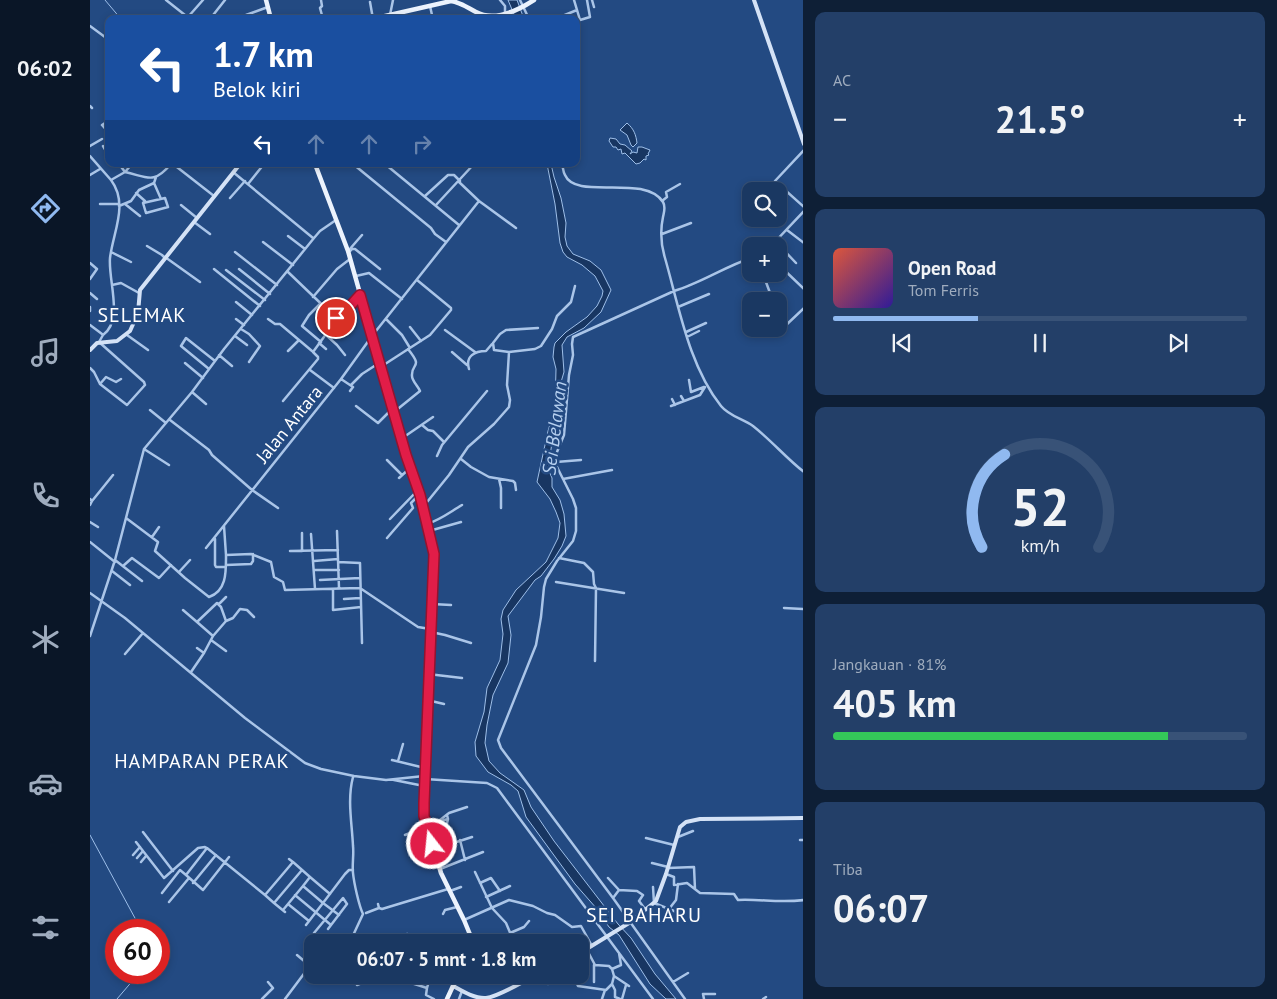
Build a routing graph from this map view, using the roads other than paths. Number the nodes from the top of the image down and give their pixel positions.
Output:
1 (166, 0) edge
2 (203, 0) edge
3 (225, 0) edge
4 (266, 0) edge
5 (321, 0) edge
6 (393, 0) edge
7 (500, 0) edge
8 (520, 0) edge
9 (534, 0) edge
10 (575, 0) edge
11 (587, 0) edge
12 (592, 0) edge
13 (754, 0) edge
14 (370, 2) dead end
15 (430, 6) junction
16 (268, 7) junction
17 (523, 7) junction
18 (594, 7) dead end
19 (577, 10) junction
20 (507, 13) junction
21 (185, 15) edge
22 (191, 15) edge
23 (213, 15) edge
24 (246, 15) dead end
25 (270, 15) edge
26 (322, 15) edge
27 (372, 15) edge
28 (391, 15) edge
29 (395, 15) edge
30 (432, 15) dead end
31 (482, 15) edge
32 (498, 15) edge
33 (526, 15) edge
34 (565, 15) edge
35 (578, 15) edge
36 (580, 20) edge
37 (90, 26) edge
38 (105, 37) edge
39 (105, 123) dead end
40 (105, 128) edge
41 (102, 139) dead end
42 (803, 144) edge
43 (90, 146) edge
44 (103, 146) dead end
45 (105, 149) edge
46 (803, 150) edge
47 (90, 156) edge
48 (121, 167) edge
49 (129, 167) edge
50 (169, 167) edge
51 (176, 167) edge
52 (237, 167) edge
53 (262, 167) edge
54 (316, 167) edge
55 (356, 167) edge
56 (389, 167) edge
57 (472, 167) edge
58 (563, 167) edge
59 (100, 169) junction
60 (125, 172) junction
61 (233, 172) junction
62 (90, 175) edge
63 (156, 177) junction
64 (111, 180) junction
65 (245, 181) junction
66 (460, 181) junction
67 (154, 183) junction
68 (248, 184) junction
69 (680, 184) dead end
70 (136, 193) junction
71 (214, 196) junction
72 (425, 196) junction
73 (230, 198) dead end
74 (161, 199) junction
75 (479, 201) junction
76 (662, 201) junction
77 (144, 203) junction
78 (100, 204) dead end
79 (125, 204) junction
80 (119, 205) junction
81 (181, 205) dead end
82 (436, 206) junction
83 (803, 207) edge
84 (803, 211) edge
85 (140, 216) dead end
86 (196, 220) junction
87 (336, 220) junction
88 (691, 222) dead end
89 (459, 225) junction
90 (516, 228) dead end
91 (787, 230) junction
92 (210, 234) dead end
93 (662, 234) junction
94 (362, 235) dead end
95 (288, 236) dead end
96 (781, 237) edge
97 (314, 238) junction
98 (263, 242) dead end
99 (446, 242) junction
100 (803, 243) edge
101 (147, 246) dead end
102 (305, 249) junction
103 (111, 252) junction
104 (235, 252) dead end
105 (348, 252) junction
106 (787, 254) edge
107 (165, 258) junction
108 (350, 259) junction
109 (742, 261) edge
110 (131, 262) dead end
111 (90, 263) edge
112 (796, 263) dead end
113 (293, 265) junction
114 (239, 269) dead end
115 (380, 269) dead end
116 (214, 270) dead end
117 (226, 270) dead end
118 (288, 272) junction
119 (787, 273) edge
120 (355, 276) junction
121 (90, 279) edge
122 (417, 280) junction
123 (200, 282) dead end
124 (112, 285) junction
125 (277, 285) junction
126 (576, 286) dead end
127 (803, 289) edge
128 (674, 291) junction
129 (90, 293) edge
130 (139, 293) junction
131 (270, 294) junction
132 (709, 294) dead end
133 (360, 295) junction
134 (312, 296) junction
135 (97, 299) dead end
136 (402, 299) junction
137 (265, 300) junction
138 (236, 302) dead end
139 (320, 303) junction
140 (260, 306) junction
141 (678, 307) junction
142 (803, 308) edge
143 (252, 315) junction
144 (236, 319) dead end
145 (268, 319) dead end
146 (337, 319) junction
147 (386, 319) junction
148 (706, 323) dead end
149 (787, 324) edge
150 (90, 325) edge
151 (244, 325) junction
152 (410, 327) dead end
153 (538, 328) dead end
154 (241, 329) junction
155 (445, 330) dead end
156 (699, 331) dead end
157 (686, 332) junction
158 (127, 334) junction
159 (103, 335) junction
160 (326, 335) junction
161 (235, 336) junction
162 (372, 336) junction
163 (687, 337) junction
164 (299, 340) junction
165 (421, 341) junction
166 (99, 342) junction
167 (320, 342) junction
168 (493, 342) junction
169 (247, 345) dead end
170 (326, 349) dead end
171 (409, 349) junction
172 (90, 350) edge
173 (148, 350) dead end
174 (288, 351) dead end
175 (313, 352) junction
176 (452, 352) dead end
177 (475, 352) junction
178 (509, 352) junction
179 (220, 355) junction
180 (345, 355) dead end
181 (215, 361) junction
182 (250, 362) dead end
183 (185, 363) dead end
184 (380, 365) junction
185 (232, 366) dead end
186 (90, 368) edge
187 (209, 369) junction
188 (310, 370) junction
189 (121, 378) dead end
190 (203, 378) junction
191 (341, 380) junction
192 (689, 380) dead end
193 (100, 384) junction
194 (351, 385) junction
195 (706, 386) junction
196 (334, 388) junction
197 (350, 391) dead end
198 (192, 392) junction
199 (487, 392) dead end
200 (681, 396) dead end
201 (672, 399) dead end
202 (684, 401) junction
203 (283, 402) dead end
204 (206, 404) dead end
205 (675, 405) junction
206 (356, 406) dead end
207 (671, 406) dead end
208 (150, 410) dead end
209 (393, 410) junction
210 (433, 417) dead end
211 (170, 420) junction
212 (167, 423) junction
213 (422, 425) junction
214 (401, 439) junction
215 (444, 442) junction
216 (144, 449) junction
217 (437, 456) dead end
218 (461, 459) junction
219 (387, 460) dead end
220 (581, 460) dead end
221 (556, 462) junction
222 (169, 465) dead end
223 (410, 468) junction
224 (612, 470) dead end
225 (803, 472) edge
226 (113, 475) dead end
227 (563, 478) junction
228 (500, 479) junction
229 (252, 490) junction
230 (516, 490) dead end
231 (419, 493) junction
232 (91, 500) edge
233 (462, 505) dead end
234 (90, 506) edge
235 (278, 508) dead end
236 (422, 508) junction
237 (501, 508) dead end
238 (126, 518) junction
239 (390, 519) dead end
240 (90, 522) edge
241 (461, 522) dead end
242 (427, 524) junction
243 (224, 526) junction
244 (159, 527) dead end
245 (98, 528) dead end
246 (337, 531) dead end
247 (428, 531) junction
248 (302, 533) dead end
249 (311, 534) dead end
250 (152, 537) junction
251 (215, 537) junction
252 (387, 538) dead end
253 (90, 542) edge
254 (206, 548) dead end
255 (313, 550) junction
256 (338, 550) junction
257 (302, 551) junction
258 (290, 552) dead end
259 (253, 554) junction
260 (226, 555) junction
261 (559, 558) junction
262 (190, 560) dead end
263 (115, 561) junction
264 (314, 561) junction
265 (338, 561) junction
266 (170, 565) junction
267 (123, 566) junction
268 (226, 566) junction
269 (314, 570) junction
270 (339, 570) junction
271 (112, 571) junction
272 (179, 572) junction
273 (360, 578) junction
274 (339, 579) junction
275 (320, 580) dead end
276 (142, 581) dead end
277 (556, 582) dead end
278 (130, 584) dead end
279 (339, 588) junction
280 (360, 588) junction
281 (596, 588) junction
282 (314, 589) junction
283 (332, 589) junction
284 (90, 593) edge
285 (624, 593) dead end
286 (226, 597) dead end
287 (360, 598) junction
288 (344, 599) dead end
289 (103, 601) junction
290 (219, 604) junction
291 (431, 604) junction
292 (451, 605) dead end
293 (361, 607) junction
294 (784, 608) dead end
295 (803, 609) edge
296 (183, 610) dead end
297 (254, 617) dead end
298 (226, 621) junction
299 (197, 622) junction
300 (431, 631) junction
301 (143, 633) junction
302 (90, 636) edge
303 (213, 636) junction
304 (211, 640) junction
305 (362, 643) dead end
306 (471, 643) dead end
307 (197, 648) dead end
308 (226, 651) dead end
309 (204, 653) junction
310 (126, 654) dead end
311 (595, 661) dead end
312 (191, 672) junction
313 (428, 674) junction
314 (462, 678) dead end
315 (427, 700) junction
316 (444, 704) dead end
317 (404, 744) dead end
318 (392, 760) dead end
319 (398, 761) junction
320 (425, 768) junction
321 (354, 776) junction
322 (425, 778) junction
323 (392, 780) junction
324 (424, 786) junction
325 (467, 808) dead end
326 (447, 814) junction
327 (803, 818) edge
328 (448, 819) junction
329 (438, 821) junction
330 (427, 825) junction
331 (693, 830) dead end
332 (144, 832) dead end
333 (445, 832) junction
334 (405, 835) dead end
335 (472, 837) dead end
336 (676, 837) junction
337 (646, 838) dead end
338 (460, 840) junction
339 (136, 842) dead end
340 (450, 843) junction
341 (674, 845) junction
342 (140, 847) junction
343 (433, 847) junction
344 (208, 848) junction
345 (412, 848) dead end
346 (143, 851) junction
347 (483, 852) dead end
348 (133, 855) dead end
349 (216, 855) junction
350 (146, 856) junction
351 (230, 857) dead end
352 (137, 858) dead end
353 (289, 859) dead end
354 (465, 860) junction
355 (141, 862) dead end
356 (225, 862) junction
357 (293, 862) junction
358 (652, 863) dead end
359 (179, 868) junction
360 (668, 868) junction
361 (440, 869) junction
362 (302, 870) junction
363 (353, 870) junction
364 (173, 871) junction
365 (475, 872) dead end
366 (666, 874) junction
367 (186, 875) junction
368 (310, 877) junction
369 (189, 878) junction
370 (608, 878) dead end
371 (194, 883) junction
372 (480, 883) junction
373 (678, 884) junction
374 (303, 886) junction
375 (510, 886) dead end
376 (461, 887) dead end
377 (653, 887) dead end
378 (694, 889) junction
379 (448, 890) junction
380 (619, 890) junction
381 (500, 891) junction
382 (162, 893) dead end
383 (330, 894) junction
384 (295, 895) junction
385 (265, 896) junction
386 (486, 897) junction
387 (613, 898) junction
388 (803, 900) edge
389 (169, 902) dead end
390 (654, 902) junction
391 (274, 903) junction
392 (323, 903) junction
393 (288, 904) junction
394 (457, 907) junction
395 (492, 908) junction
396 (669, 909) junction
397 (332, 910) junction
398 (646, 910) junction
399 (316, 912) junction
400 (366, 913) dead end
401 (443, 914) dead end
402 (678, 914) dead end
403 (339, 915) junction
404 (324, 920) junction
405 (464, 920) junction
406 (309, 921) junction
407 (529, 922) dead end
408 (627, 924) junction
409 (306, 925) dead end
410 (331, 925) junction
411 (328, 929) dead end
412 (314, 933) dead end
413 (510, 933) joint
414 (354, 934) edge
415 (469, 934) edge
416 (608, 937) junction
417 (592, 947) junction
418 (589, 949) edge
419 (619, 953) junction
420 (589, 954) edge
421 (297, 955) dead end
422 (304, 961) edge
423 (594, 965) junction
424 (612, 969) junction
425 (304, 973) edge
426 (688, 973) dead end
427 (614, 976) junction
428 (268, 982) dead end
429 (594, 982) dead end
430 (673, 982) junction
431 (416, 984) edge
432 (428, 984) edge
433 (518, 984) edge
434 (577, 984) edge
435 (612, 984) junction
436 (453, 986) joint
437 (427, 988) junction
438 (605, 990) junction
439 (462, 991) junction
440 (698, 994) dead end
441 (703, 994) junction
442 (715, 994) dead end
443 (262, 999) edge
444 (286, 999) edge
445 (434, 999) edge
446 (446, 999) edge
447 (459, 999) edge
448 (485, 999) edge
449 (602, 999) edge
450 (621, 999) edge
451 (653, 999) edge
452 (685, 999) edge
453 (704, 999) edge

1 - 21 street
2 - 22 street
3 - 23 street
4 - 16 main road
5 - 26 street
6 - 28 street
7 - 20 street
8 - 17 street
9 - 17 main road
10 - 19 street
11 - 36 street
12 - 18 street
13 - 42 street
14 - 27 street
15 - 29 main road
15 - 30 street
15 - 31 main road
16 - 24 street
16 - 25 main road
17 - 20 main road
17 - 33 street
19 - 34 street
19 - 35 street
20 - 32 main road
37 - 38 street
39 - 40 street
41 - 43 street
44 - 45 street
46 - 83 street
47 - 59 street
48 - 60 street
49 - 60 street
50 - 63 street
51 - 71 street
52 - 61 street
53 - 68 street
54 - 87 main road
55 - 99 street
56 - 72 street
57 - 66 street
58 - 76 street
59 - 62 street
59 - 64 street
60 - 63 street
60 - 64 street
61 - 65 street
61 - 71 street
63 - 67 street
64 - 80 street
65 - 68 street
65 - 73 street
66 - 72 street
66 - 75 street
66 - 82 street
67 - 70 street
67 - 74 street
68 - 97 street
69 - 76 street
70 - 77 street
70 - 79 street
71 - 86 street
72 - 82 street
74 - 77 street
74 - 77 street
75 - 89 street, Jalan Antara
75 - 90 street
76 - 93 street
78 - 80 street
79 - 80 street
79 - 85 street
80 - 103 street
81 - 86 street
82 - 89 street
84 - 91 street
86 - 92 street
86 - 107 street
87 - 97 street
87 - 105 main road
88 - 93 street
89 - 99 street, Jalan Antara
91 - 96 street
91 - 100 street
93 - 128 street
94 - 105 street
95 - 102 street
97 - 102 street
98 - 113 street
99 - 122 street, Jalan Antara
101 - 107 street
102 - 113 street
103 - 110 street
103 - 124 street
104 - 125 street
105 - 108 main road
105 - 115 street
106 - 112 street
107 - 123 street
107 - 130 street
108 - 120 main road
108 - 134 street
109 - 128 street
111 - 121 street
113 - 118 street
114 - 131 street
116 - 140 street
117 - 137 street
118 - 125 street
118 - 134 street
119 - 127 street
120 - 133 main road
120 - 136 street
122 - 136 street, Jalan Antara
122 - 165 street
124 - 130 street
124 - 159 street
125 - 131 street
126 - 178 street
128 - 141 street
128 - 221 street
129 - 135 street
130 - 158 street
131 - 137 street
132 - 141 street
133 - 146 street
133 - 162 main road
134 - 139 street
136 - 147 street, Jalan Antara
137 - 140 street
138 - 143 street
139 - 146 street
139 - 167 street
140 - 143 street
141 - 157 street
142 - 149 street
143 - 151 street
144 - 151 street
145 - 164 street
146 - 160 street
147 - 162 street, Jalan Antara
147 - 171 street
148 - 157 street
150 - 159 street
151 - 154 street
152 - 165 street
153 - 168 street
154 - 161 street
154 - 182 street
155 - 177 street
156 - 163 street
157 - 163 street
158 - 166 street
158 - 173 street
159 - 166 street
160 - 167 street
160 - 180 street
161 - 169 street
161 - 179 street
162 - 184 main road
162 - 191 street, Jalan Antara
163 - 195 street
164 - 174 street
164 - 175 street
165 - 171 street
166 - 172 street
166 - 193 street
167 - 170 street
167 - 175 street
168 - 177 street
168 - 178 street
171 - 184 street
171 - 209 street
175 - 188 street
176 - 177 street
178 - 218 street
179 - 181 street
179 - 185 street
181 - 187 street
181 - 187 street
183 - 190 street
184 - 194 street
184 - 209 main road
186 - 193 street
187 - 190 street
188 - 196 street
188 - 203 street
189 - 193 street
190 - 198 street
191 - 194 street
191 - 196 street, Jalan Antara
192 - 195 street
194 - 197 street
195 - 202 street
195 - 225 street
196 - 229 street, Jalan Antara
198 - 204 street
198 - 211 street
199 - 215 street
200 - 202 street
201 - 205 street
202 - 205 street
205 - 207 street
206 - 209 street
208 - 212 street
209 - 214 main road
210 - 213 street
211 - 212 street
211 - 229 street
212 - 216 street
213 - 214 street
213 - 215 street
214 - 223 main road
215 - 217 street
216 - 222 street
216 - 238 street
218 - 228 street
218 - 236 street
219 - 223 street
220 - 221 street
221 - 227 street
223 - 231 main road
224 - 227 street
226 - 232 street
227 - 261 street
228 - 230 street
228 - 237 street
229 - 235 street
229 - 243 street, Jalan Antara
231 - 236 main road
231 - 239 street
231 - 252 street
232 - 234 street
233 - 242 street
236 - 242 main road
238 - 250 street
238 - 263 street
240 - 245 street
241 - 247 street
242 - 247 main road
243 - 251 street, Jalan Antara
243 - 260 street
244 - 250 street
246 - 256 street
247 - 291 main road
248 - 257 street
249 - 255 street
250 - 266 street
251 - 254 street, Jalan Antara
251 - 268 street
253 - 263 street
255 - 256 street
255 - 257 street
255 - 264 street
256 - 265 street
257 - 258 street
259 - 260 street
259 - 268 street
259 - 282 street
260 - 268 street
261 - 281 street
261 - 387 street
262 - 272 street
263 - 267 street
263 - 271 street
264 - 265 street
264 - 269 street
265 - 270 street
265 - 273 street
266 - 267 street
266 - 272 street
267 - 276 street
268 - 272 street
269 - 270 street
269 - 282 street
270 - 274 street
271 - 278 street
271 - 289 street
273 - 274 street
273 - 280 street
274 - 275 street
274 - 279 street
277 - 281 street
279 - 280 street
279 - 283 street
280 - 287 street
280 - 300 street
281 - 285 street
281 - 311 street
282 - 283 street
283 - 293 street
284 - 289 street
286 - 290 street
287 - 288 street
287 - 293 street
289 - 301 street
289 - 302 street
290 - 298 street
290 - 299 street
291 - 292 street
291 - 300 main road
293 - 305 street
294 - 295 street
296 - 299 street
297 - 298 street
298 - 303 street
299 - 303 street
300 - 306 street
300 - 313 main road
301 - 310 street
301 - 312 street
303 - 304 street
304 - 308 street
304 - 309 street
307 - 309 street
309 - 312 street
312 - 321 street
313 - 314 street
313 - 315 main road
315 - 316 street
315 - 320 main road
317 - 319 street
318 - 319 street
319 - 320 street
320 - 322 main road
321 - 323 street
321 - 363 street
322 - 323 street
322 - 324 main road
322 - 416 street
323 - 324 street
324 - 330 main road
325 - 326 street
326 - 328 street
326 - 329 street
327 - 336 street
328 - 329 street
328 - 333 street
329 - 330 street
329 - 333 street
330 - 334 street
330 - 343 main road
331 - 336 street
332 - 364 street
333 - 340 street
335 - 338 street
336 - 341 street
337 - 341 street
338 - 340 street
338 - 354 street
339 - 342 street
340 - 343 street
341 - 360 street
342 - 346 street
342 - 348 street
343 - 345 street
343 - 361 main road
344 - 349 street
344 - 359 street
344 - 367 street
346 - 350 street
346 - 352 street
347 - 354 street
349 - 356 street
349 - 371 street
350 - 355 street
350 - 364 street
351 - 356 street
353 - 357 street
354 - 361 street
356 - 371 street
356 - 385 street
357 - 362 street
357 - 385 street
358 - 360 street
359 - 364 street
359 - 367 street
359 - 382 street
360 - 366 street
360 - 378 street
361 - 379 main road
362 - 368 street
362 - 391 street
363 - 383 street
363 - 414 street
365 - 372 street
366 - 373 street
366 - 390 street
367 - 369 street
368 - 374 street
368 - 383 street
369 - 371 street
369 - 389 street
370 - 380 street
372 - 381 street
372 - 386 street
373 - 378 street
373 - 396 street
374 - 384 street
374 - 392 street
375 - 381 street
376 - 379 street
377 - 390 street
378 - 388 street
379 - 394 main road
379 - 400 street
380 - 387 street
380 - 398 street
381 - 386 street
383 - 392 street
384 - 393 street
384 - 399 street
385 - 391 street
386 - 395 street
387 - 408 street
390 - 396 street
390 - 398 street
391 - 393 street
392 - 397 street
392 - 399 street
393 - 406 street
394 - 401 street
394 - 405 main road
395 - 405 street
395 - 413 street
395 - 417 street
396 - 402 street
397 - 403 street
397 - 403 street
397 - 404 street
398 - 408 street
399 - 404 street
399 - 406 street
403 - 410 street
404 - 410 street
404 - 412 street
405 - 415 main road
406 - 409 street
407 - 413 street
408 - 416 street
408 - 430 street
410 - 411 street
416 - 417 street
416 - 419 street
417 - 418 street
419 - 424 street
419 - 451 street
420 - 423 street
421 - 422 street
423 - 424 street
423 - 429 street
424 - 427 street
425 - 444 street
426 - 430 street
427 - 435 street
427 - 450 street
428 - 443 street
430 - 452 street
431 - 437 street
432 - 437 street
433 - 448 street
434 - 438 street
435 - 438 street
435 - 450 street
436 - 439 street
436 - 446 main road
437 - 445 street
438 - 449 street
439 - 447 street
439 - 448 street
440 - 441 street
441 - 442 street
441 - 453 street

